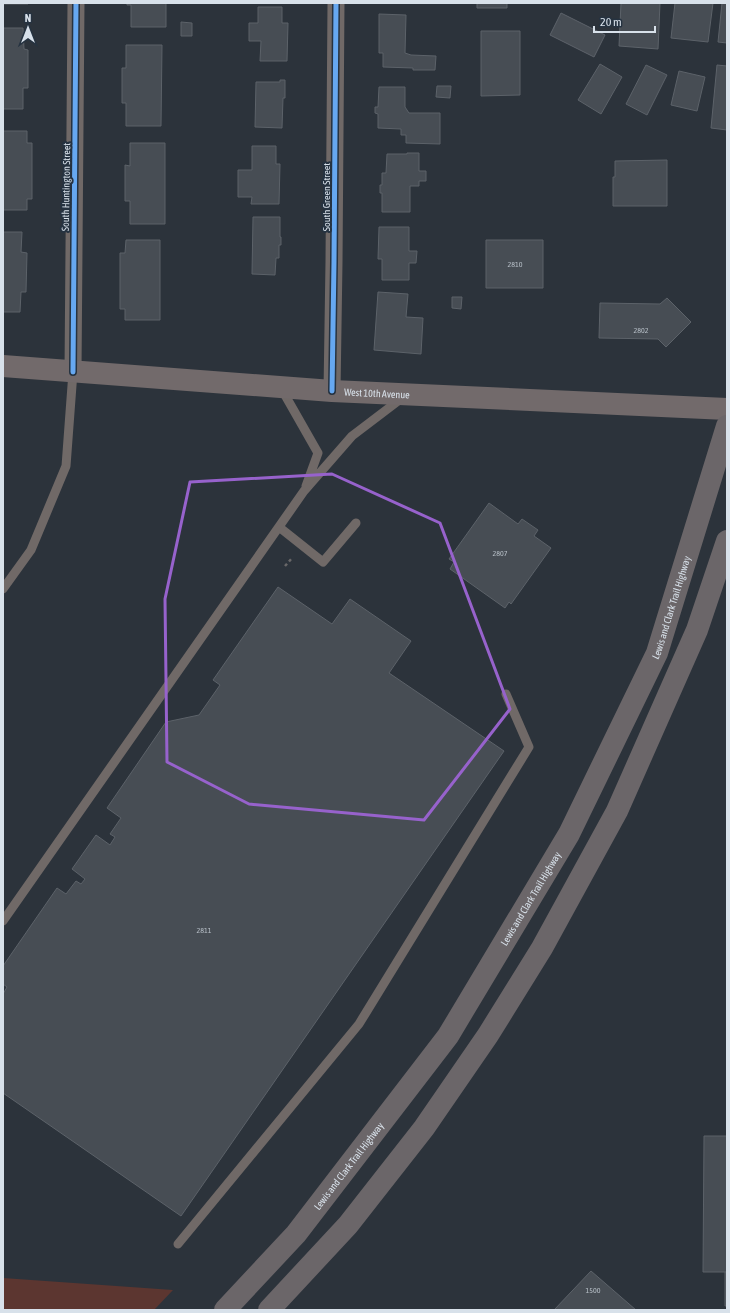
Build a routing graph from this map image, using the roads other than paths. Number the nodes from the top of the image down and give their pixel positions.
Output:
1 (76, 3) edge
2 (336, 3) edge
3 (3, 366) edge
4 (73, 372) junction
5 (281, 387) junction
6 (332, 391) junction
7 (406, 395) junction
8 (727, 409) edge
9 (727, 426) edge
10 (304, 491) junction
11 (356, 523) dead end
12 (279, 527) junction
13 (727, 541) edge
14 (3, 589) edge
15 (506, 694) dead end
16 (3, 921) edge
17 (178, 1244) dead end
18 (225, 1310) edge
19 (269, 1310) edge

1 - 4 street, South Huntington Street
2 - 6 street, South Green Street
3 - 4 main road, West 10th Avenue
4 - 5 main road, West 10th Avenue
4 - 14 lane
5 - 6 main road, West 10th Avenue
5 - 10 lane
6 - 7 main road, West 10th Avenue
7 - 8 main road, West 10th Avenue
7 - 10 lane
9 - 18 highway, Lewis and Clark Trail Highway
10 - 12 lane
11 - 12 lane
12 - 16 lane
13 - 19 highway
15 - 17 lane

